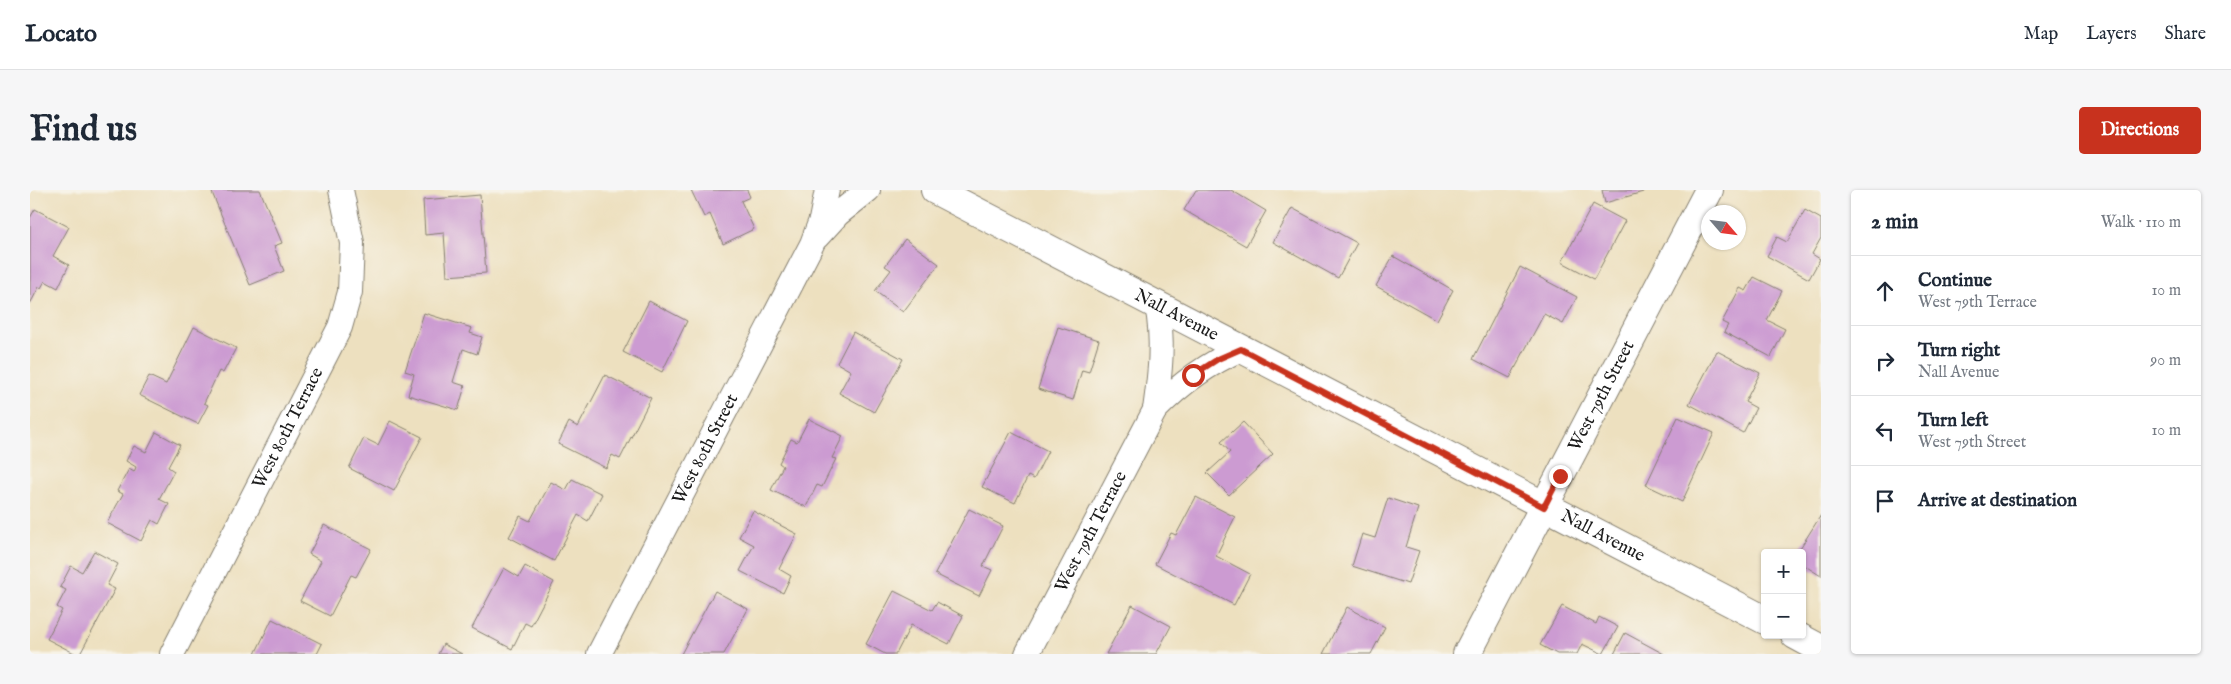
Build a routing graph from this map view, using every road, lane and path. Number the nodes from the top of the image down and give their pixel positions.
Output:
1 (341, 190) edge
2 (827, 190) edge
3 (868, 190) edge
4 (936, 190) edge
5 (1709, 190) edge
6 (812, 244) junction
7 (1157, 305) junction
8 (1241, 349) junction
9 (1155, 410) junction
10 (1544, 507) junction
11 (1761, 618) edge
12 (1802, 639) edge
13 (1821, 649) edge
14 (172, 654) edge
15 (599, 654) edge
16 (1027, 654) edge
17 (1467, 654) edge

1 - 14 street, West 80th Terrace
2 - 6 street, West 80th Street
3 - 6 street, West 80th Street
4 - 7 main road, Nall Avenue
5 - 10 main road, West 79th Street
6 - 15 street, West 80th Street
7 - 8 main road, Nall Avenue
7 - 9 street, West 79th Terrace
8 - 9 street, West 79th Terrace
8 - 10 main road, Nall Avenue
9 - 16 street, West 79th Terrace
10 - 11 main road, Nall Avenue
10 - 17 main road, West 79th Street
12 - 13 main road

